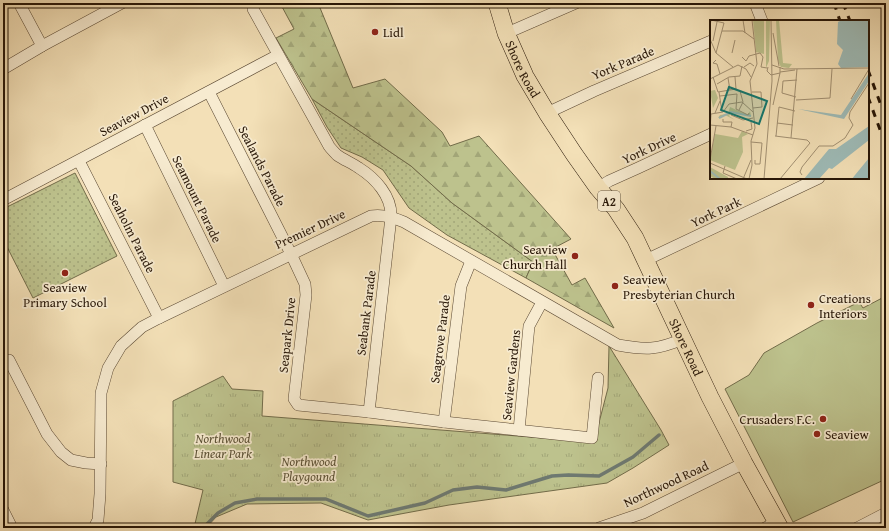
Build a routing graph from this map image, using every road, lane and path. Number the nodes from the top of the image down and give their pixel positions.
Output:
1 (19, 3) edge
2 (122, 3) edge
3 (497, 3) edge
4 (576, 3) edge
5 (755, 3) edge
6 (253, 9) dead end
7 (759, 20) edge
8 (506, 33) junction
9 (710, 40) edge
10 (42, 46) junction
11 (278, 55) junction
12 (3, 69) edge
13 (209, 92) junction
14 (547, 113) junction
15 (145, 125) junction
16 (710, 134) edge
17 (79, 161) junction
18 (817, 179) edge
19 (598, 188) junction
20 (3, 200) edge
21 (391, 217) junction
22 (291, 254) junction
23 (646, 260) junction
24 (471, 261) junction
25 (224, 286) junction
26 (542, 302) junction
27 (159, 318) junction
28 (683, 339) junction
29 (9, 360) dead end
30 (598, 378) dead end
31 (369, 412) junction
32 (444, 422) junction
33 (519, 430) junction
34 (744, 463) junction
35 (101, 464) junction
36 (3, 510) edge
37 (886, 513) edge
38 (774, 526) edge
39 (12, 528) edge
40 (94, 528) edge
41 (599, 528) edge
42 (857, 528) edge

1 - 10 street
2 - 10 street
3 - 8 main road, Shore Road / A2
4 - 8 street
5 - 7 street
6 - 11 street
8 - 14 main road, Shore Road / A2
9 - 14 street, York Parade
10 - 12 street
11 - 13 street, Seaview Drive
11 - 21 street
13 - 15 street, Seaview Drive
13 - 22 street, Sealands Parade
14 - 19 main road, Shore Road / A2
15 - 17 street, Seaview Drive
15 - 25 street, Seamount Parade
16 - 19 street, York Drive
17 - 20 street, Seaview Drive
17 - 27 street, Seaholm Parade
18 - 23 street, York Park
19 - 23 main road, Shore Road / A2
21 - 22 street, Premier Drive
21 - 24 street, Premier Drive
21 - 31 street, Seabank Parade
22 - 25 street, Premier Drive
22 - 31 street, Seapark Drive
23 - 28 main road, Shore Road / A2
24 - 26 street, Premier Drive
24 - 32 street, Seagrove Parade
25 - 27 street, Premier Drive
26 - 28 street, Premier Drive
26 - 33 street, Seaview Gardens
27 - 35 street, Premier Drive
28 - 34 main road, Shore Road / A2
29 - 35 street
30 - 33 street
31 - 32 street
32 - 33 street
34 - 38 main road, Shore Road / A2
34 - 41 street, Northwood Road
35 - 40 street, Premier Drive
36 - 39 street
37 - 42 street

